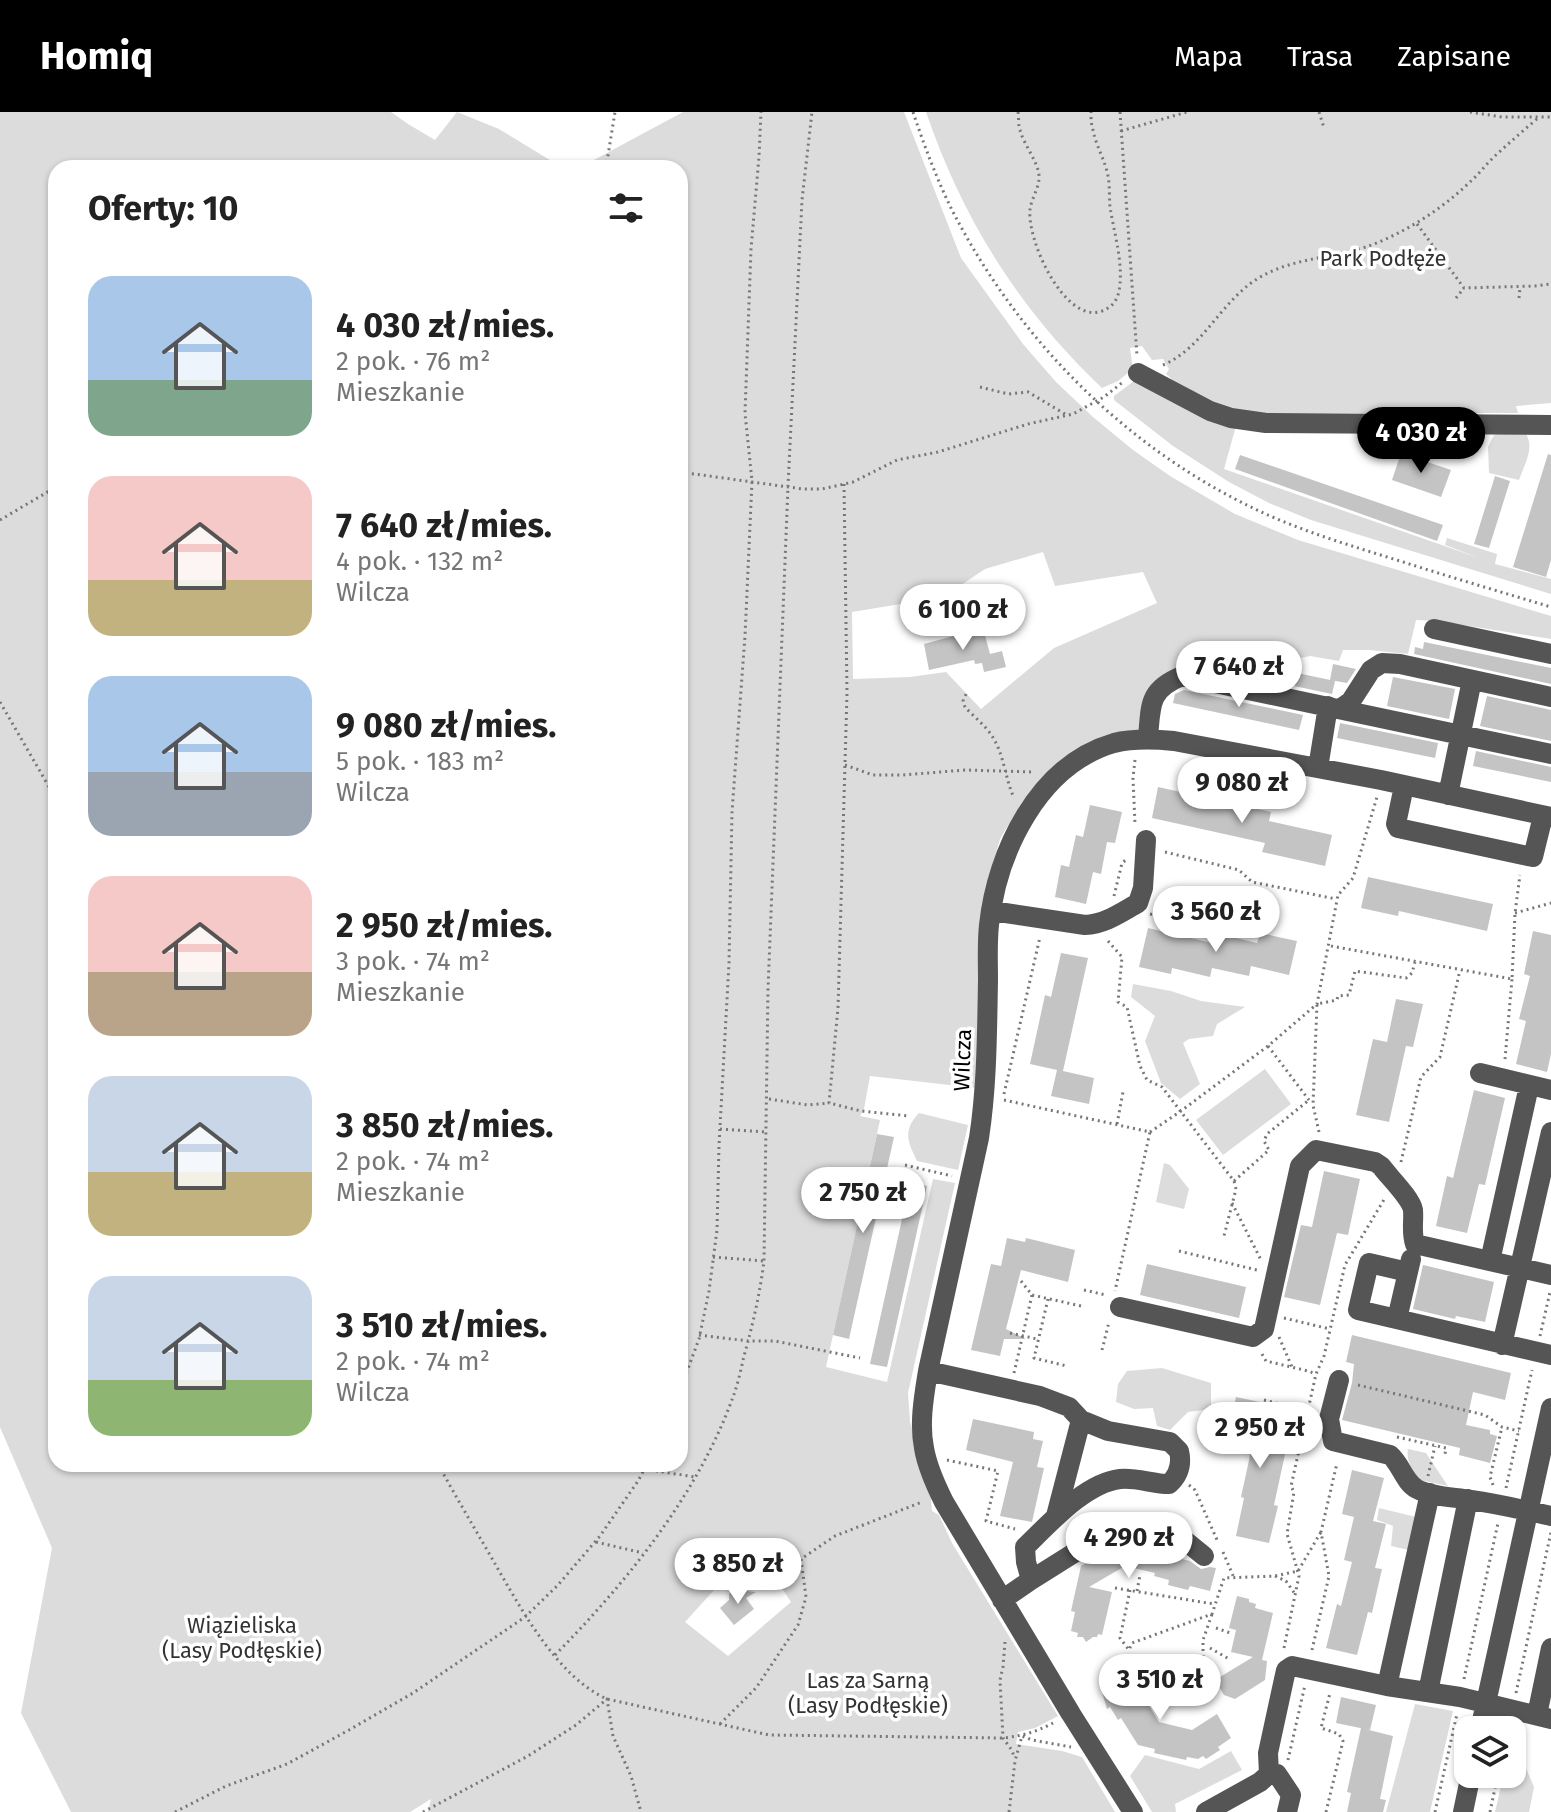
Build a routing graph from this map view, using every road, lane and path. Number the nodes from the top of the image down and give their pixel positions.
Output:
1 (615, 112) edge
2 (761, 112) edge
3 (812, 112) edge
4 (913, 112) edge
5 (1018, 112) edge
6 (1091, 112) edge
7 (1120, 112) edge
8 (1187, 112) edge
9 (1319, 112) edge
10 (1470, 112) edge
11 (1551, 117) edge
12 (1538, 118) junction
13 (1324, 128) dead end
14 (1121, 131) junction
15 (607, 160) edge
16 (1417, 224) junction
17 (1551, 284) edge
18 (1520, 287) junction
19 (1464, 288) junction
20 (1456, 298) dead end
21 (1519, 298) dead end
22 (1132, 376) junction
23 (980, 387) dead end
24 (1095, 400) junction
25 (1067, 415) junction
26 (1551, 425) edge
27 (688, 473) edge
28 (752, 481) junction
29 (844, 484) junction
30 (788, 486) junction
31 (48, 492) edge
32 (0, 520) edge
33 (1551, 607) edge
34 (1434, 629) dead end
35 (1551, 654) edge
36 (1472, 680) junction
37 (966, 694) dead end
38 (1551, 697) edge
39 (0, 702) edge
40 (1334, 708) junction
41 (1461, 734) junction
42 (1142, 743) junction
43 (1551, 754) edge
44 (845, 765) junction
45 (1318, 768) junction
46 (1066, 770) junction
47 (1005, 772) junction
48 (1381, 780) junction
49 (48, 785) edge
50 (1404, 786) junction
51 (1448, 795) junction
52 (1026, 815) junction
53 (1547, 816) edge
54 (1146, 840) junction
55 (1129, 858) dead end
56 (1536, 858) edge
57 (1337, 899) junction
58 (1551, 903) edge
59 (1112, 909) dead end
60 (992, 911) junction
61 (1515, 913) junction
62 (1023, 917) junction
63 (1103, 934) dead end
64 (1329, 946) junction
65 (1415, 962) junction
66 (1460, 970) junction
67 (1512, 979) junction
68 (1317, 1004) junction
69 (1268, 1046) junction
70 (1480, 1073) dead end
71 (1503, 1079) junction
72 (1529, 1086) junction
73 (1551, 1090) edge
74 (1123, 1092) dead end
75 (768, 1099) junction
76 (996, 1099) dead end
77 (1003, 1100) junction
78 (1309, 1100) junction
79 (829, 1103) junction
80 (1313, 1105) junction
81 (1181, 1111) junction
82 (909, 1116) dead end
83 (1116, 1125) junction
84 (720, 1129) junction
85 (767, 1132) junction
86 (1150, 1132) junction
87 (1551, 1132) edge
88 (1322, 1152) junction
89 (905, 1165) dead end
90 (970, 1180) junction
91 (1234, 1181) junction
92 (1394, 1183) junction
93 (1232, 1203) junction
94 (1224, 1236) dead end
95 (1415, 1244) junction
96 (1179, 1251) dead end
97 (713, 1257) junction
98 (764, 1261) junction
99 (1490, 1261) junction
100 (1521, 1268) junction
101 (1408, 1272) junction
102 (1551, 1275) edge
103 (1021, 1281) dead end
104 (1551, 1289) edge
105 (1084, 1290) dead end
106 (1032, 1295) junction
107 (1048, 1299) junction
108 (1270, 1305) junction
109 (1081, 1306) dead end
110 (1115, 1311) joint
111 (1397, 1319) junction
112 (1264, 1329) junction
113 (1330, 1329) dead end
114 (1010, 1333) dead end
115 (699, 1335) junction
116 (1022, 1336) junction
117 (1037, 1339) junction
118 (748, 1341) junction
119 (1502, 1345) junction
120 (1102, 1350) dead end
121 (1544, 1354) edge
122 (860, 1358) dead end
123 (1067, 1366) dead end
124 (688, 1367) edge
125 (928, 1371) junction
126 (1339, 1380) junction
127 (1010, 1389) junction
128 (1264, 1400) dead end
129 (1551, 1408) edge
130 (1308, 1411) dead end
131 (1081, 1420) junction
132 (1502, 1427) junction
133 (1519, 1431) junction
134 (1342, 1443) junction
135 (1435, 1446) dead end
136 (942, 1461) dead end
137 (443, 1472) edge
138 (642, 1472) edge
139 (672, 1472) edge
140 (695, 1477) junction
141 (1195, 1490) dead end
142 (1427, 1492) junction
143 (941, 1495) junction
144 (1468, 1499) junction
145 (1502, 1505) junction
146 (1529, 1511) junction
147 (1056, 1516) junction
148 (1551, 1516) edge
149 (1321, 1532) junction
150 (1551, 1532) edge
151 (1038, 1535) junction
152 (594, 1542) junction
153 (643, 1553) junction
154 (1204, 1556) dead end
155 (1140, 1575) dead end
156 (1275, 1576) junction
157 (1234, 1578) junction
158 (1031, 1580) junction
159 (1115, 1588) dead end
160 (1130, 1590) junction
161 (1137, 1591) junction
162 (1295, 1595) dead end
163 (1002, 1600) junction
164 (1215, 1604) junction
165 (1212, 1614) junction
166 (525, 1617) junction
167 (1216, 1628) dead end
168 (1230, 1633) dead end
169 (1006, 1637) dead end
170 (1210, 1648) dead end
171 (1551, 1648) edge
172 (555, 1655) junction
173 (1203, 1657) dead end
174 (1229, 1659) dead end
175 (1300, 1667) junction
176 (1333, 1682) dead end
177 (1387, 1686) junction
178 (1428, 1692) junction
179 (1460, 1697) junction
180 (607, 1699) junction
181 (1486, 1704) junction
182 (1512, 1710) junction
183 (1071, 1714) junction
184 (1483, 1716) edge
185 (1544, 1717) edge
186 (720, 1724) junction
187 (1022, 1736) junction
188 (1003, 1738) junction
189 (1095, 1752) junction
190 (1015, 1761) junction
191 (1273, 1774) junction
192 (1468, 1788) edge
193 (1495, 1788) edge
194 (175, 1812) edge
195 (423, 1812) edge
196 (641, 1812) edge
197 (1009, 1812) edge
198 (1133, 1812) edge
199 (1206, 1812) edge
200 (1287, 1812) edge
201 (1326, 1812) edge
202 (1435, 1812) edge
203 (1463, 1812) edge
204 (1490, 1812) edge

1 - 15 path
2 - 28 path
3 - 30 path
4 - 24 path
5 - 6 path
7 - 14 path
8 - 14 path
9 - 13 path
10 - 12 path
11 - 12 path
12 - 16 path
14 - 22 path
16 - 19 path
16 - 22 path
17 - 18 path
18 - 19 path
18 - 21 path
19 - 20 path
22 - 24 path
22 - 26 street
23 - 25 path
24 - 25 path
24 - 33 path
25 - 29 path
27 - 28 path
28 - 30 path
28 - 84 path
29 - 30 path
29 - 44 path
30 - 75 path
31 - 32 path
34 - 35 street
36 - 38 street
36 - 40 street
36 - 41 street
37 - 47 path
39 - 49 path
40 - 41 street
40 - 42 street
40 - 45 street
41 - 43 street
41 - 51 street
42 - 45 street, Wilcza
42 - 46 street, Wilcza
42 - 54 path
44 - 47 path
44 - 79 path
45 - 48 street, Wilcza
46 - 47 path
46 - 52 street, Wilcza
47 - 52 path
48 - 50 street, Wilcza
48 - 57 path
50 - 51 street, Wilcza
50 - 56 street
51 - 53 street, Wilcza
52 - 60 street, Wilcza
53 - 56 street
54 - 57 path
54 - 62 street
55 - 59 path
56 - 61 path
57 - 64 path
58 - 61 path
60 - 62 street
60 - 90 street, Wilcza
61 - 67 path
62 - 77 path
63 - 81 path
64 - 65 path
64 - 68 path
65 - 66 path
65 - 68 path
66 - 67 path
66 - 92 path
67 - 71 path
68 - 69 path
68 - 80 path
69 - 78 path
69 - 81 path
70 - 71 street
71 - 72 street
72 - 73 street
72 - 99 street
74 - 83 path
75 - 79 path
75 - 85 path
76 - 77 path
77 - 83 path
78 - 80 path
78 - 91 path
79 - 82 path
80 - 88 path
81 - 86 path
81 - 91 path
83 - 86 path
84 - 85 path
84 - 97 path
85 - 98 path
86 - 105 path
87 - 100 street
88 - 92 street
88 - 108 street
89 - 90 path
90 - 125 street, Wilcza
91 - 93 path
92 - 95 street
93 - 94 path
93 - 96 path
95 - 99 street
95 - 101 street
97 - 98 path
97 - 115 path
98 - 118 path
99 - 100 street
100 - 102 street
100 - 119 street
101 - 111 street
101 - 111 street
103 - 106 path
104 - 121 path
106 - 107 path
106 - 116 path
107 - 109 path
107 - 117 path
108 - 112 street
108 - 113 path
110 - 112 street
110 - 120 path
111 - 119 street
112 - 126 path
114 - 116 path
115 - 118 path
115 - 124 path
116 - 117 path
116 - 127 path
117 - 123 path
118 - 122 path
118 - 140 path
119 - 121 street
121 - 133 path
125 - 127 street
125 - 143 street, Wilcza
126 - 132 path
126 - 134 street
127 - 131 street
128 - 130 path
129 - 146 street
131 - 147 street
131 - 147 street
132 - 133 path
132 - 133 path
134 - 142 street
134 - 149 path
135 - 142 path
136 - 151 path
137 - 166 path
138 - 152 path
139 - 140 path
140 - 153 path
141 - 157 path
142 - 144 street
142 - 177 street
143 - 163 street, Wilcza
143 - 186 path
144 - 145 street
144 - 178 street
145 - 146 street
145 - 179 path
146 - 148 street
146 - 181 street
147 - 151 street
149 - 156 path
149 - 175 path
150 - 182 path
151 - 158 street
152 - 153 path
152 - 166 path
153 - 172 path
154 - 158 street
155 - 161 path
156 - 157 path
156 - 162 path
157 - 164 path
158 - 163 street
159 - 160 path
160 - 161 path
160 - 165 path
161 - 164 path
163 - 183 street, Wilcza
164 - 165 path
165 - 173 path
166 - 172 path
166 - 194 path
167 - 168 path
169 - 188 path
170 - 174 path
171 - 185 street
172 - 180 path
175 - 177 street
175 - 191 path
175 - 191 street
176 - 201 path
177 - 178 street
178 - 179 street
179 - 181 street
179 - 202 path
180 - 186 path
180 - 195 path
180 - 196 path
181 - 182 street
181 - 184 street
182 - 185 street
183 - 187 path
183 - 189 street, Wilcza
186 - 188 path
187 - 188 path
187 - 189 path
187 - 190 path
188 - 190 path
189 - 198 street, Wilcza
190 - 197 path
191 - 199 street
191 - 200 street
192 - 203 street
193 - 204 path

